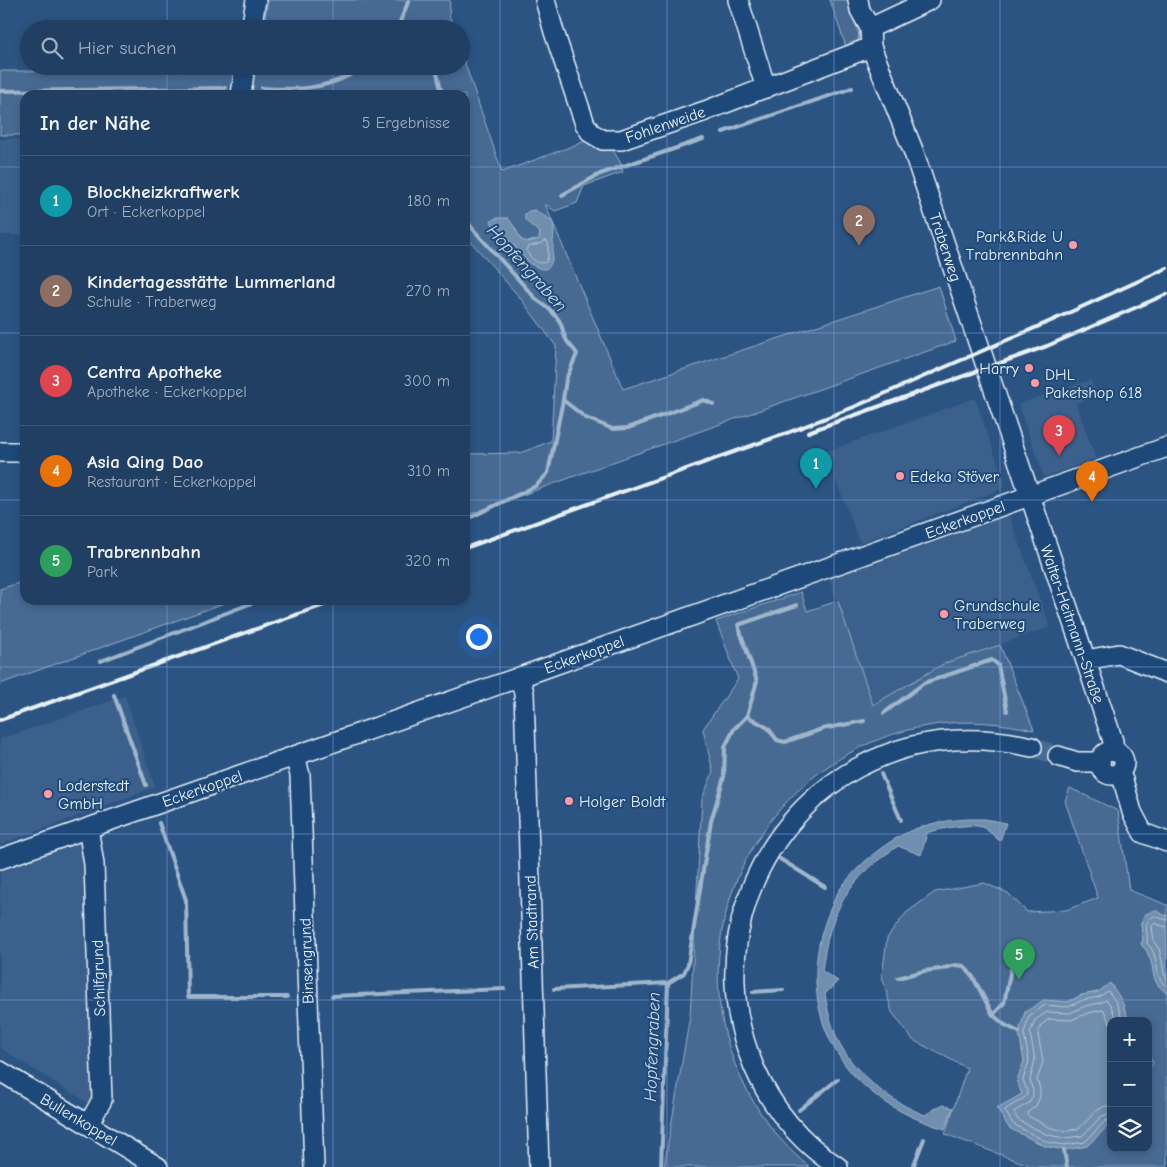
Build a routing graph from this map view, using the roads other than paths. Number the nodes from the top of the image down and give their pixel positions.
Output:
1 (256, 0) edge
2 (545, 0) edge
3 (738, 0) edge
4 (858, 0) edge
5 (930, 0) edge
6 (253, 20) edge
7 (870, 28) junction
8 (871, 46) junction
9 (244, 75) edge
10 (766, 88) junction
11 (242, 90) edge
12 (1167, 447) edge
13 (0, 452) edge
14 (20, 452) edge
15 (1030, 496) junction
16 (1086, 660) junction
17 (1167, 673) edge
18 (520, 677) junction
19 (1032, 748) tunnel mouth
20 (295, 756) junction
21 (1058, 756) tunnel mouth
22 (1107, 757) junction
23 (88, 828) junction
24 (1167, 842) edge
25 (0, 859) edge
26 (0, 1072) edge
27 (88, 1124) junction
28 (158, 1167) edge
29 (314, 1167) edge
30 (538, 1167) edge
31 (838, 1167) edge

1 - 6 street
2 - 10 street, Fohlenweide
3 - 10 street
4 - 7 street, Traberweg
5 - 7 street
7 - 8 street, Traberweg
8 - 10 street, Fohlenweide
8 - 15 street, Traberweg
9 - 11 street
12 - 15 street, Eckerkoppel
13 - 14 street
15 - 16 street, Walter-Heitmann-Straße
15 - 18 street, Eckerkoppel
16 - 17 street
16 - 22 street, Walter-Heitmann-Straße
18 - 20 street, Eckerkoppel
18 - 30 street, Am Stadtrand
19 - 31 street
20 - 23 street, Eckerkoppel
20 - 29 street, Binsengrund
21 - 22 street
22 - 24 street, Walter-Heitmann-Straße
23 - 25 street, Eckerkoppel
23 - 27 street, Schilfgrund
26 - 27 street, Bullenkoppel
27 - 28 street, Bullenkoppel

